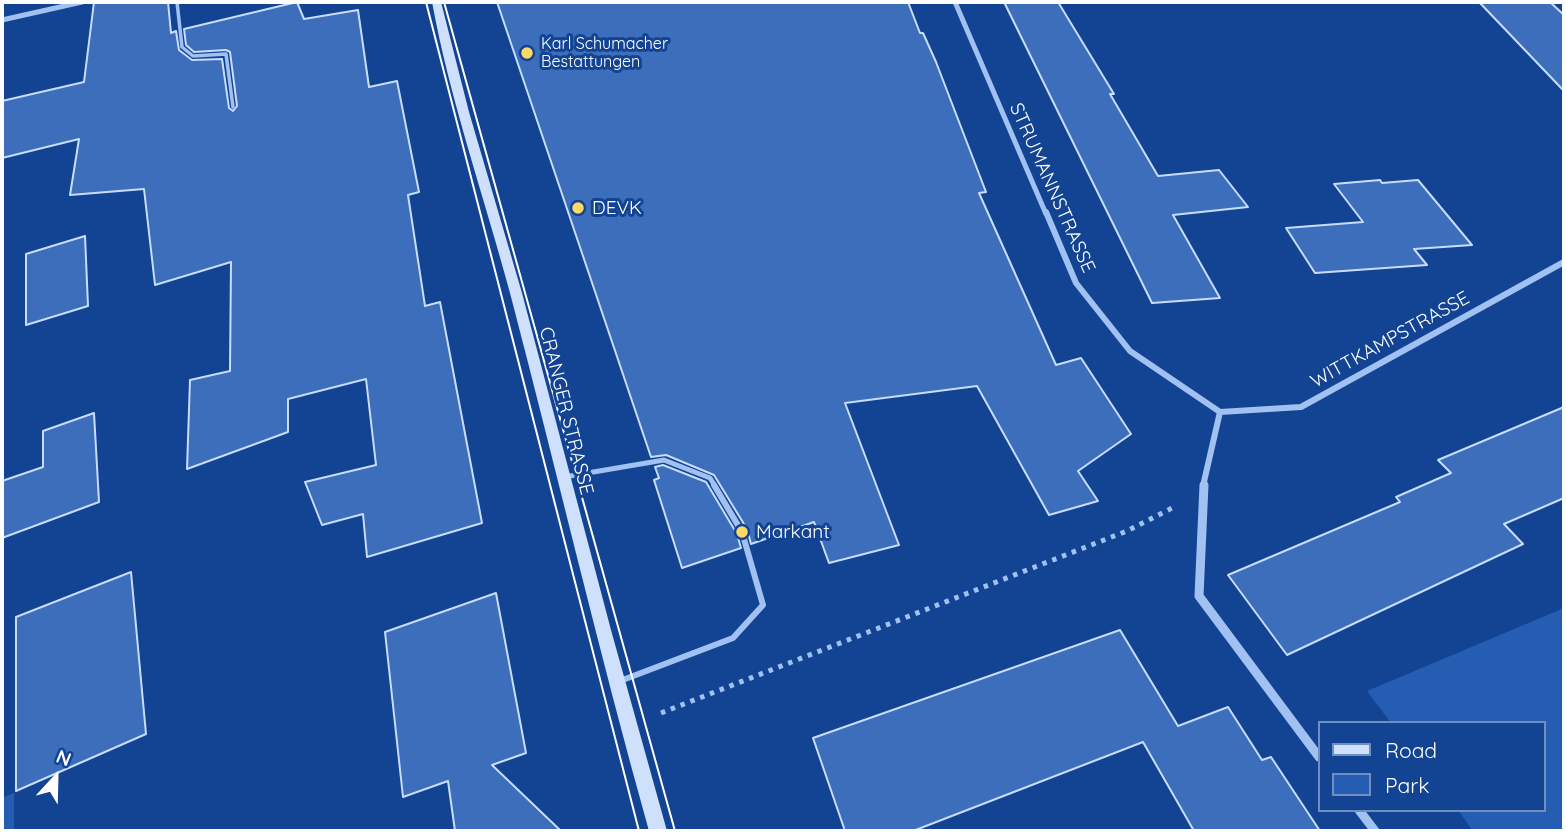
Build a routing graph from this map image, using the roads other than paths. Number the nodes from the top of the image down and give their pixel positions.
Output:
1 (82, 2) edge
2 (177, 2) edge
3 (436, 2) edge
4 (955, 2) edge
5 (2, 20) edge
6 (233, 107) dead end
7 (1564, 262) edge
8 (1220, 412) junction
9 (564, 477) junction
10 (615, 682) junction
11 (1318, 756) edge
12 (1361, 812) edge
13 (658, 831) edge
14 (1375, 831) edge

1 - 5 street
2 - 6 lane
3 - 9 main road, CRANGER STRASSE
4 - 8 street, STRUMANNSTRASSE
7 - 8 street, WITTKAMPSTRASSE
8 - 11 street
9 - 10 main road, CRANGER STRASSE
9 - 10 lane
10 - 13 main road, CRANGER STRASSE
12 - 14 street

